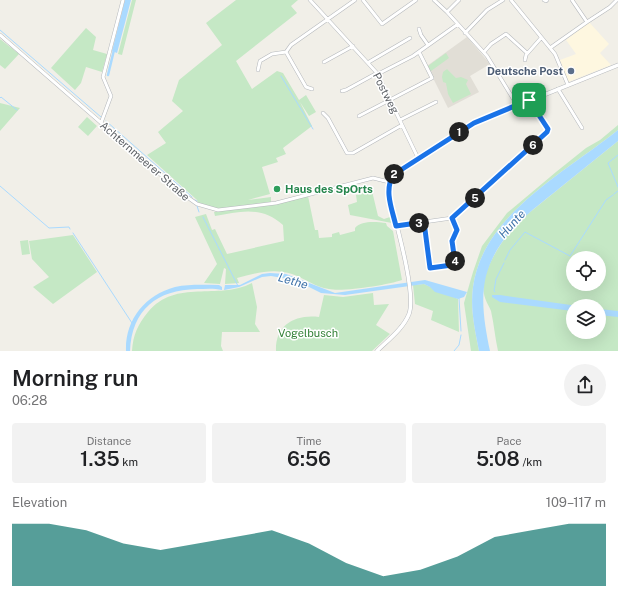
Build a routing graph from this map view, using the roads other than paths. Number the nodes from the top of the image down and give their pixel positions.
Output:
1 (123, 0) edge
2 (310, 0) edge
3 (355, 0) edge
4 (363, 0) edge
5 (416, 0) edge
6 (434, 0) edge
7 (459, 0) edge
8 (503, 0) edge
9 (511, 0) edge
10 (572, 0) edge
11 (610, 0) edge
12 (617, 0) edge
13 (614, 4) junction
14 (447, 12) junction
15 (328, 19) junction
16 (587, 22) junction
17 (458, 24) junction
18 (419, 29) dead end
19 (465, 33) junction
20 (0, 35) edge
21 (410, 38) dead end
22 (541, 38) junction
23 (428, 45) junction
24 (353, 46) junction
25 (550, 48) junction
26 (286, 52) junction
27 (419, 52) junction
28 (484, 52) junction
29 (527, 53) junction
30 (525, 60) dead end
31 (324, 62) dead end
32 (369, 62) junction
33 (618, 65) edge
34 (258, 70) dead end
35 (378, 73) junction
36 (568, 85) junction
37 (312, 89) dead end
38 (558, 89) junction
39 (342, 91) dead end
40 (390, 100) junction
41 (529, 100) junction
42 (436, 102) dead end
43 (517, 105) junction
44 (323, 113) dead end
45 (359, 116) dead end
46 (400, 120) junction
47 (101, 123) junction
48 (402, 125) junction
49 (582, 128) dead end
50 (347, 154) junction
51 (344, 158) dead end
52 (418, 158) junction
53 (389, 182) junction
54 (452, 218) junction
55 (424, 222) junction
56 (396, 226) junction
57 (377, 351) edge

1 - 47 street
2 - 15 street, Postweg
3 - 15 street
4 - 5 street
6 - 14 street
7 - 14 street
8 - 19 street
9 - 22 street
10 - 16 street
11 - 13 street
12 - 13 street
13 - 16 street
14 - 17 street
15 - 24 street, Postweg
15 - 26 street
16 - 25 street
17 - 19 street
17 - 23 street
18 - 23 street
19 - 28 street
20 - 47 street, Achternmeerer Straße
21 - 32 street
22 - 25 street
22 - 29 street
23 - 27 street
24 - 31 street
24 - 32 street, Postweg
25 - 36 street
26 - 34 street
26 - 37 street
27 - 35 street
27 - 40 street
28 - 29 street
28 - 43 street
29 - 30 street
32 - 35 street, Postweg
33 - 36 street
35 - 39 street
35 - 40 street, Postweg
36 - 38 street
38 - 41 street
38 - 49 street
40 - 45 street
40 - 46 street, Postweg
41 - 43 street
41 - 54 street
42 - 46 street
43 - 52 street
44 - 50 street
46 - 48 street, Postweg
47 - 53 street, Achternmeerer Straße
48 - 50 street
48 - 52 street, Postweg
50 - 51 street
52 - 53 street
53 - 56 street
54 - 55 street
54 - 55 street
55 - 56 street
56 - 57 street

